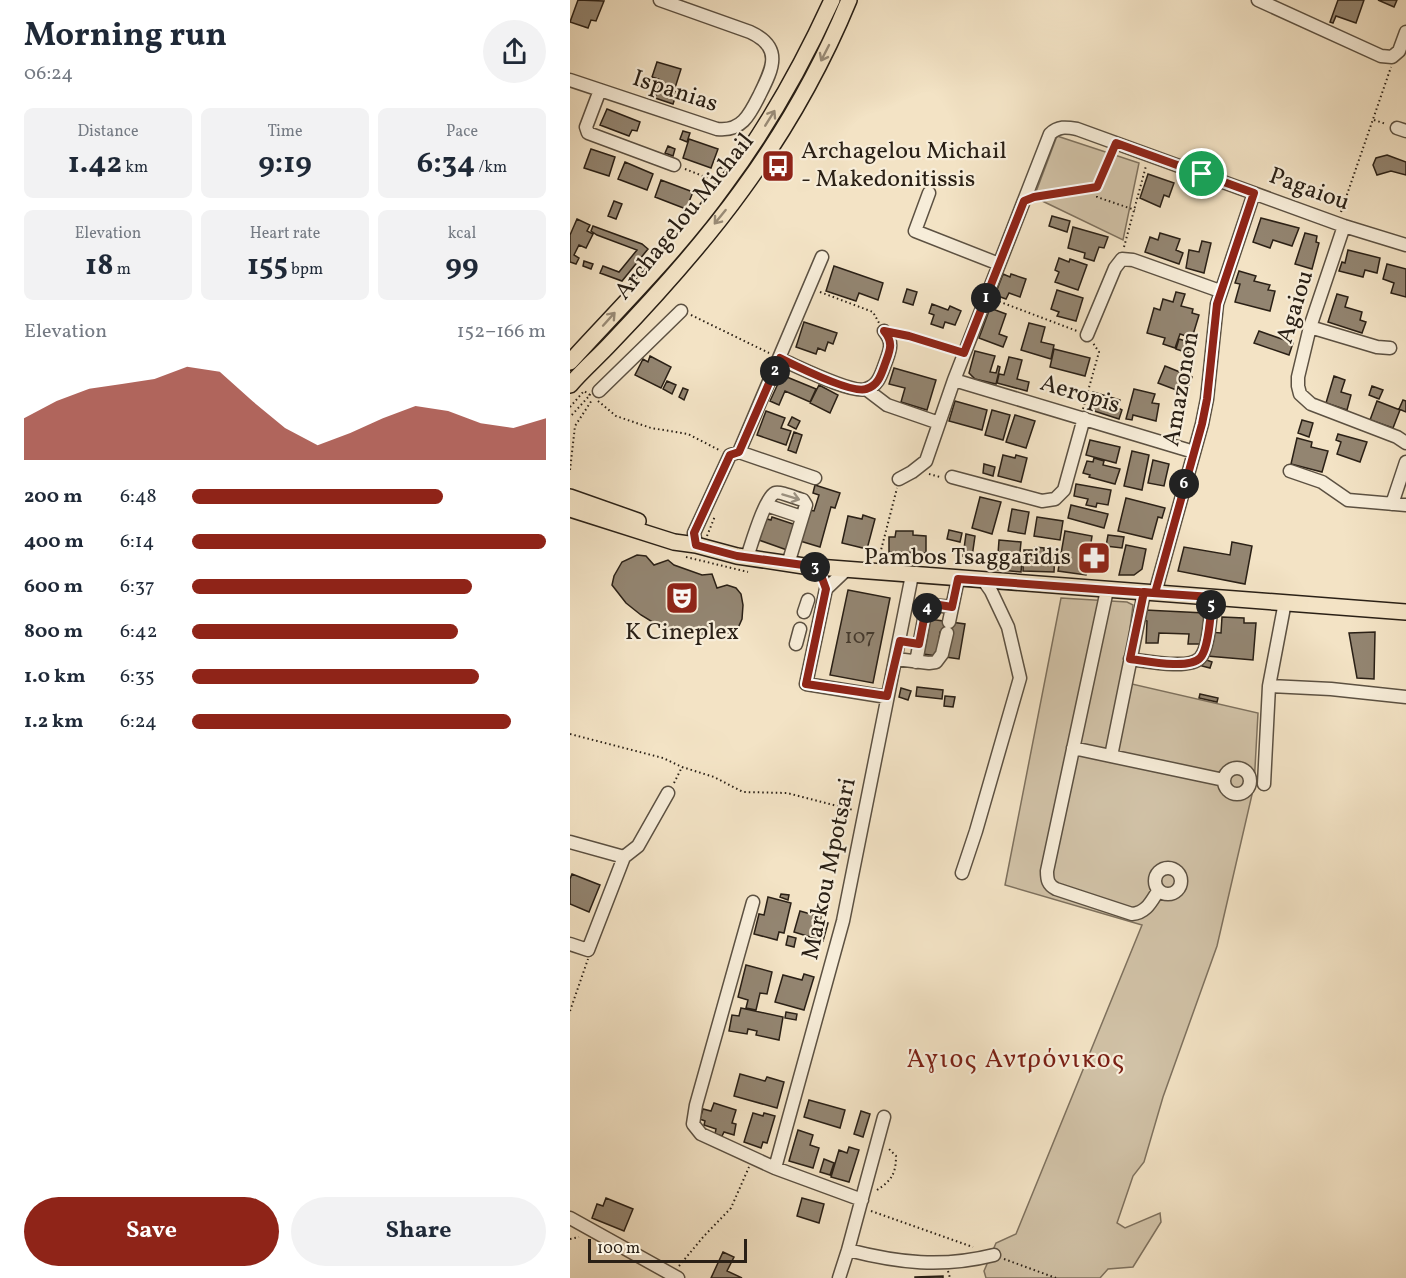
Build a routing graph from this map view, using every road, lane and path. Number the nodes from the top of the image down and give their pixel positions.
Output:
1 (660, 0) edge
2 (832, 0) edge
3 (849, 0) edge
4 (1258, 0) edge
5 (1406, 32) edge
6 (1388, 75) dead end
7 (570, 80) edge
8 (600, 90) junction
9 (1374, 120) junction
10 (1402, 129) edge
11 (1116, 143) junction
12 (1149, 155) junction
13 (674, 165) joint
14 (726, 184) junction
15 (1097, 187) junction
16 (929, 193) dead end
17 (1254, 193) junction
18 (1024, 201) junction
19 (1135, 210) junction
20 (1340, 224) junction
21 (1406, 245) edge
22 (822, 257) dead end
23 (1122, 259) junction
24 (999, 264) junction
25 (809, 288) junction
26 (1220, 291) junction
27 (986, 297) junction
28 (681, 311) joint
29 (1310, 327) junction
30 (884, 331) junction
31 (1087, 335) junction
32 (1390, 348) dead end
33 (964, 353) junction
34 (572, 356) edge
35 (780, 358) junction
36 (954, 380) junction
37 (570, 385) edge
38 (866, 389) junction
39 (597, 394) junction
40 (570, 407) edge
41 (570, 417) edge
42 (1082, 418) junction
43 (939, 423) junction
44 (1406, 443) edge
45 (739, 452) junction
46 (1194, 452) junction
47 (1406, 462) edge
48 (920, 466) junction
49 (570, 470) edge
50 (1290, 471) dead end
51 (952, 477) joint
52 (815, 478) dead end
53 (899, 479) joint
54 (570, 497) edge
55 (1392, 504) junction
56 (1406, 505) edge
57 (570, 510) edge
58 (696, 545) junction
59 (747, 557) junction
60 (788, 564) junction
61 (818, 567) junction
62 (846, 570) junction
63 (875, 572) junction
64 (912, 575) junction
65 (958, 579) junction
66 (984, 581) junction
67 (826, 589) junction
68 (1107, 590) junction
69 (1149, 593) junction
70 (1212, 597) junction
71 (1285, 602) junction
72 (952, 607) junction
73 (1406, 612) edge
74 (800, 629) dead end
75 (900, 641) junction
76 (796, 644) dead end
77 (919, 644) junction
78 (896, 659) junction
79 (1130, 659) junction
80 (916, 662) junction
81 (1269, 686) junction
82 (887, 696) junction
83 (1406, 697) edge
84 (570, 734) edge
85 (1073, 748) junction
86 (1111, 756) junction
87 (682, 767) junction
88 (1224, 780) dead end
89 (1264, 784) dead end
90 (668, 794) joint
91 (864, 813) junction
92 (570, 842) edge
93 (624, 857) junction
94 (962, 873) dead end
95 (1158, 891) dead end
96 (753, 902) dead end
97 (570, 944) edge
98 (588, 950) junction
99 (570, 1011) edge
100 (884, 1117) dead end
101 (876, 1147) junction
102 (754, 1159) junction
103 (775, 1168) junction
104 (861, 1203) junction
105 (571, 1221) edge
106 (848, 1250) junction
107 (994, 1255) junction
108 (674, 1276) edge
109 (838, 1278) edge
110 (1056, 1278) edge

1 - 8 street, Ispanias
14 -> 2 main road, Archagelou Michail
3 -> 37 main road, Archagelou Michail
4 - 5 street
6 - 9 path
7 - 8 street, Ispanias
8 - 13 street
9 - 10 path
9 - 20 path
11 - 12 street, Pagaiou
11 - 15 path
11 - 18 street, Pagaiou
12 - 17 street, Pagaiou
12 - 19 path
13 - 14 path
34 -> 14 main road, Archagelou Michail
15 - 18 path
15 - 19 path
16 - 24 street
17 - 20 street, Pagaiou
17 - 26 street, Amazonon
18 - 24 street
19 - 23 path
20 - 21 street, Pagaiou
20 - 29 street, Agaiou
22 - 25 street
23 - 26 street
23 - 31 street
24 - 27 street
25 - 30 path
25 - 35 street
26 - 46 street, Amazonon
27 - 31 path
27 - 33 street
28 - 35 path
28 - 39 street
29 - 32 street
29 - 44 street, Agaiou
30 - 33 path
30 - 38 street
31 - 42 path
33 - 36 street
35 - 38 street
35 - 45 street
36 - 42 street, Aeropis
36 - 43 street
38 - 43 street
39 - 45 path
39 - 49 path
40 - 41 path
42 - 46 street, Aeropis
42 - 51 street
43 - 48 street
45 - 52 street
45 - 58 street
46 - 69 street, Amazonon
47 - 55 street
48 - 51 path
48 - 53 street
50 - 55 street
53 - 63 path
54 - 58 main road
55 - 56 street
57 - 58 main road
58 - 59 main road
59 - 60 main road
59 - 60 street
60 - 61 main road
61 - 62 main road
61 - 67 street
62 - 63 main road
62 - 67 street
63 - 64 main road
64 - 65 main road
64 - 75 street, Markou Mpotsari
65 - 66 main road
65 - 72 street
66 - 68 main road
66 - 94 street
67 - 82 street
68 - 69 main road
68 - 85 street
69 - 70 main road
69 - 79 street, Amazonon
70 - 71 main road
70 - 79 street
71 - 73 main road
71 - 81 street
72 - 77 street
72 - 80 street
74 - 76 street
75 - 77 street
75 - 78 street, Markou Mpotsari
77 - 80 street
78 - 80 street
78 - 82 street, Markou Mpotsari
79 - 86 street, Amazonon
81 - 83 street
81 - 89 street
82 - 91 street, Markou Mpotsari
84 - 87 path
85 - 86 street
85 - 95 street
86 - 88 street
87 - 90 path
87 - 91 path
90 - 93 street
91 - 103 street, Markou Mpotsari
92 - 93 street
93 - 98 street
96 - 102 street
97 - 98 street
98 - 99 path
100 - 101 street
101 - 104 street
101 - 104 path
102 - 103 street
102 - 108 path
103 - 104 street
104 - 106 street
104 - 107 path
105 - 108 street
106 - 107 street
106 - 109 street
107 - 110 path

